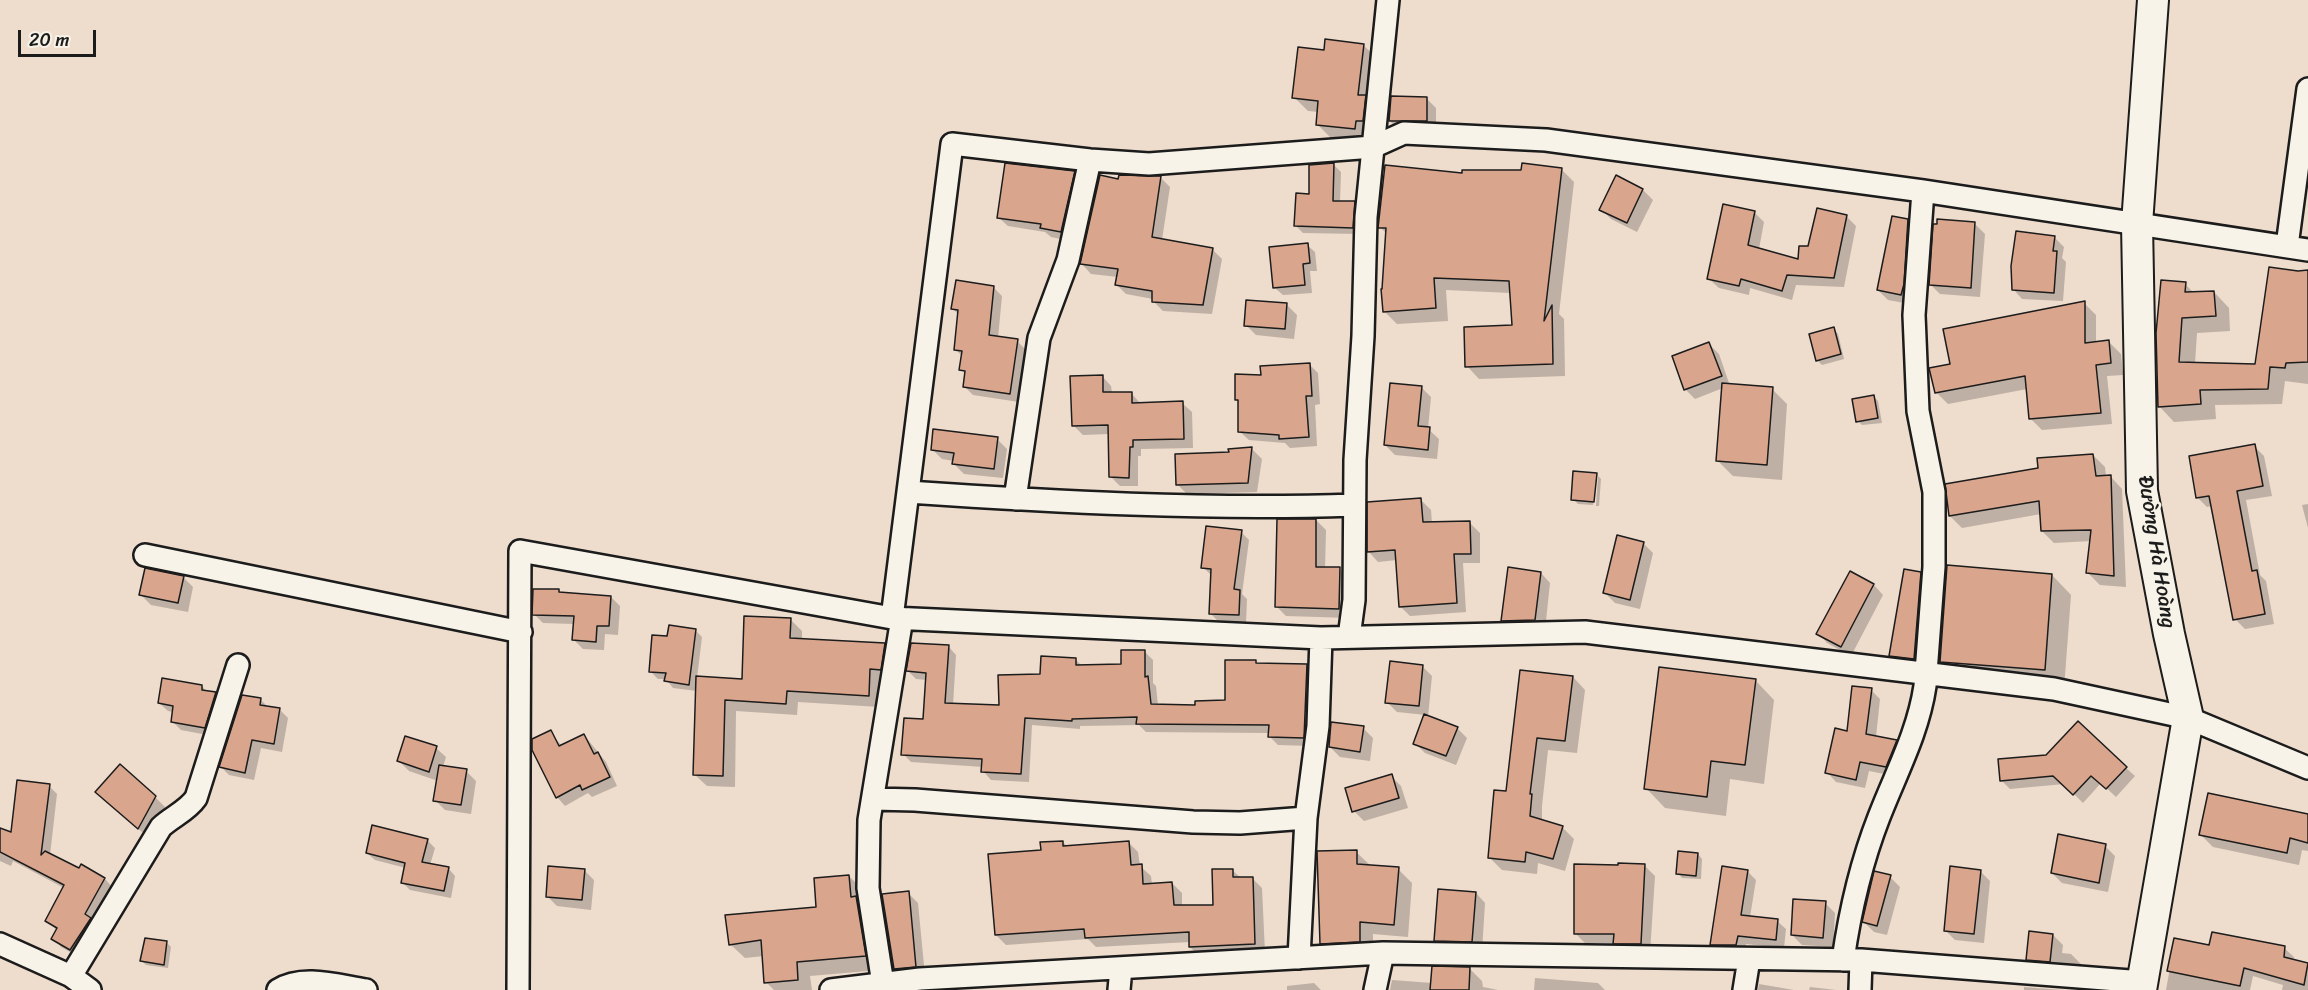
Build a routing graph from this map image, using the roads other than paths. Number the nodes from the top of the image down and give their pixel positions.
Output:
1 (1389, 0) edge
2 (2153, 0) edge
3 (2308, 89) edge
4 (1373, 147) junction
5 (1090, 160) junction
6 (1923, 191) junction
7 (2137, 224) junction
8 (2287, 246) junction
9 (2308, 250) edge
10 (908, 492) junction
11 (1015, 499) junction
12 (1354, 506) junction
13 (145, 555) dead end
14 (897, 618) junction
15 (521, 632) junction
16 (1349, 637) junction
17 (1321, 638) junction
18 (238, 665) dead end
19 (1925, 672) junction
20 (2188, 718) junction
21 (2308, 768) edge
22 (873, 799) junction
23 (1306, 818) junction
24 (0, 944) edge
25 (1383, 953) junction
26 (1299, 958) junction
27 (1749, 958) junction
28 (1852, 960) junction
29 (1121, 968) junction
30 (71, 976) junction
31 (893, 985) edge
32 (2142, 986) edge
33 (90, 990) edge
34 (278, 990) edge
35 (366, 990) edge
36 (518, 990) edge
37 (831, 990) edge
38 (1119, 990) edge
39 (1375, 990) edge
40 (1744, 990) edge
41 (1860, 990) edge

1 - 4 street
2 - 7 street, Đường Hà Hoàng
3 - 8 street
4 - 5 street
4 - 6 street
4 - 12 street
5 - 10 street
5 - 11 street
6 - 7 street
6 - 19 street
7 - 8 street
7 - 20 street, Đường Hà Hoàng
8 - 9 street
10 - 11 street
10 - 14 street
11 - 12 street
12 - 16 street
13 - 15 street
14 - 15 street
14 - 17 street
14 - 22 street
15 - 36 street
16 - 17 street
16 - 19 street
17 - 23 street
18 - 30 street
19 - 20 street
19 - 28 street
20 - 21 street
20 - 32 street, Đường Hà Hoàng
22 - 23 street
22 - 31 street
23 - 26 street
24 - 30 street
25 - 26 street
25 - 27 street
25 - 39 street
26 - 29 street
27 - 28 street
27 - 40 street
28 - 32 street
28 - 41 street
29 - 31 street
29 - 38 street
30 - 33 street
31 - 37 street
34 - 35 street

